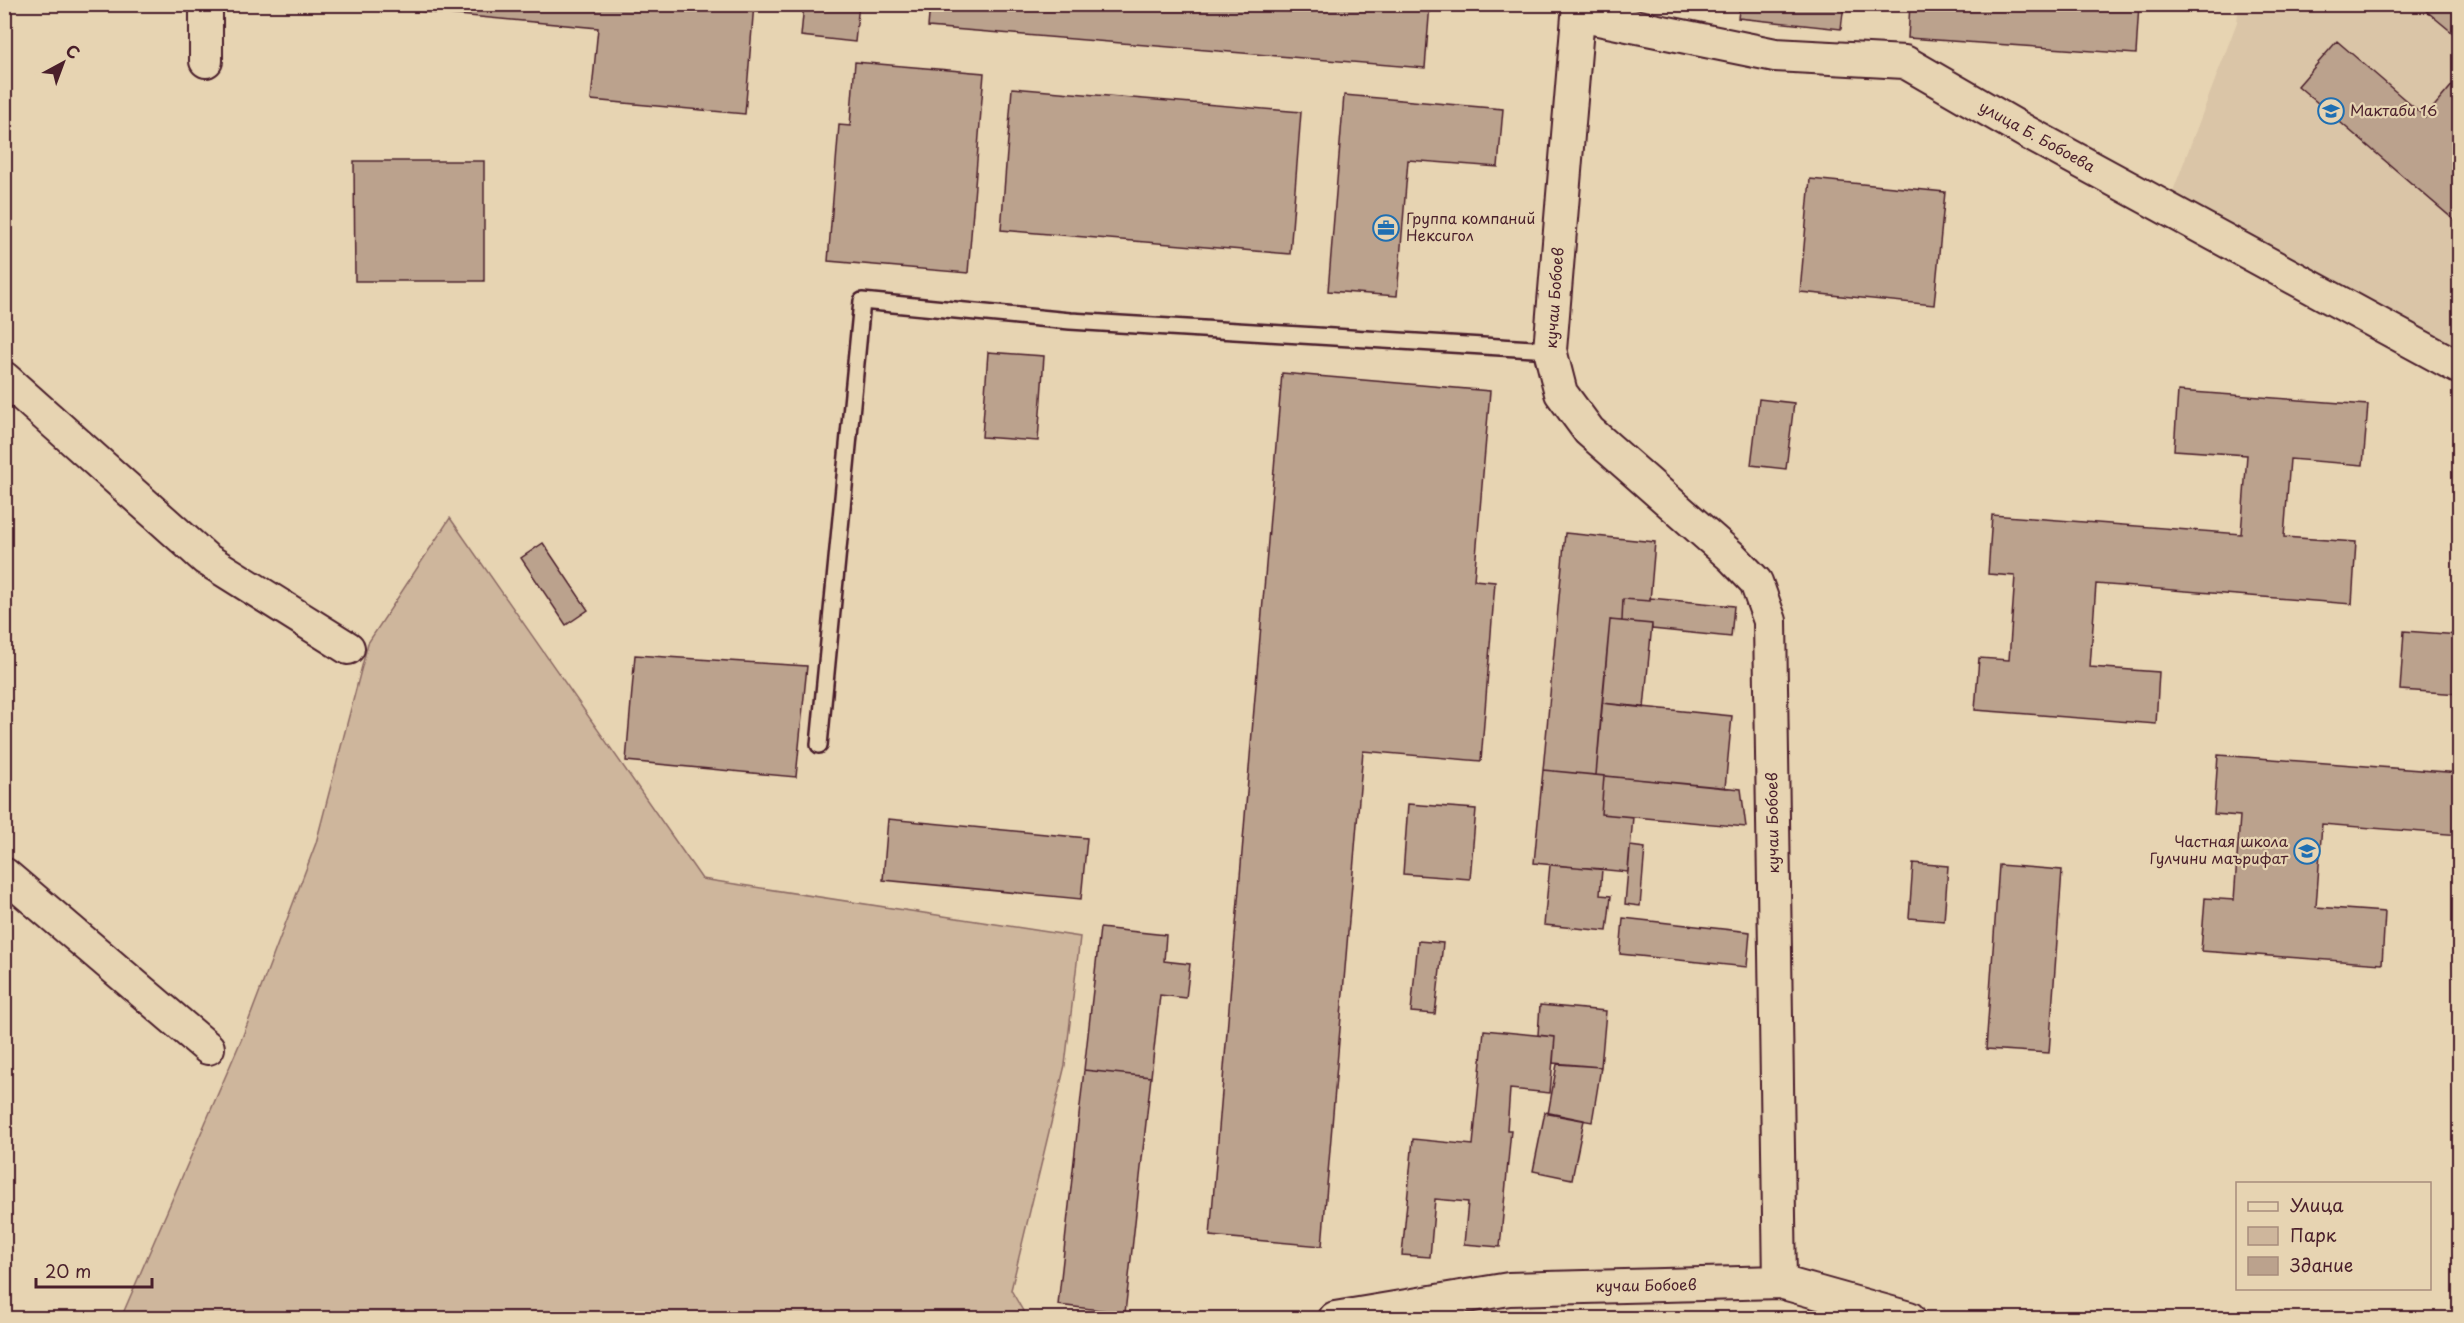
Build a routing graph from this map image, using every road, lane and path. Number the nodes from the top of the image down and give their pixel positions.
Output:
1 (206, 4) edge
2 (1579, 10) edge
3 (206, 62) dead end
4 (1550, 350) junction
5 (2460, 368) edge
6 (4, 378) edge
7 (348, 648) dead end
8 (819, 745) dead end
9 (4, 874) edge
10 (208, 1048) dead end
11 (1780, 1282) junction
12 (1335, 1318) edge
13 (1909, 1318) edge

1 - 3 street
2 - 4 street, кучаи Бобоев
2 - 5 street, улица Б. Бобоева
4 - 8 lane
4 - 11 street, кучаи Бобоев
6 - 7 street
9 - 10 street
11 - 12 street, кучаи Бобоев
11 - 13 street

